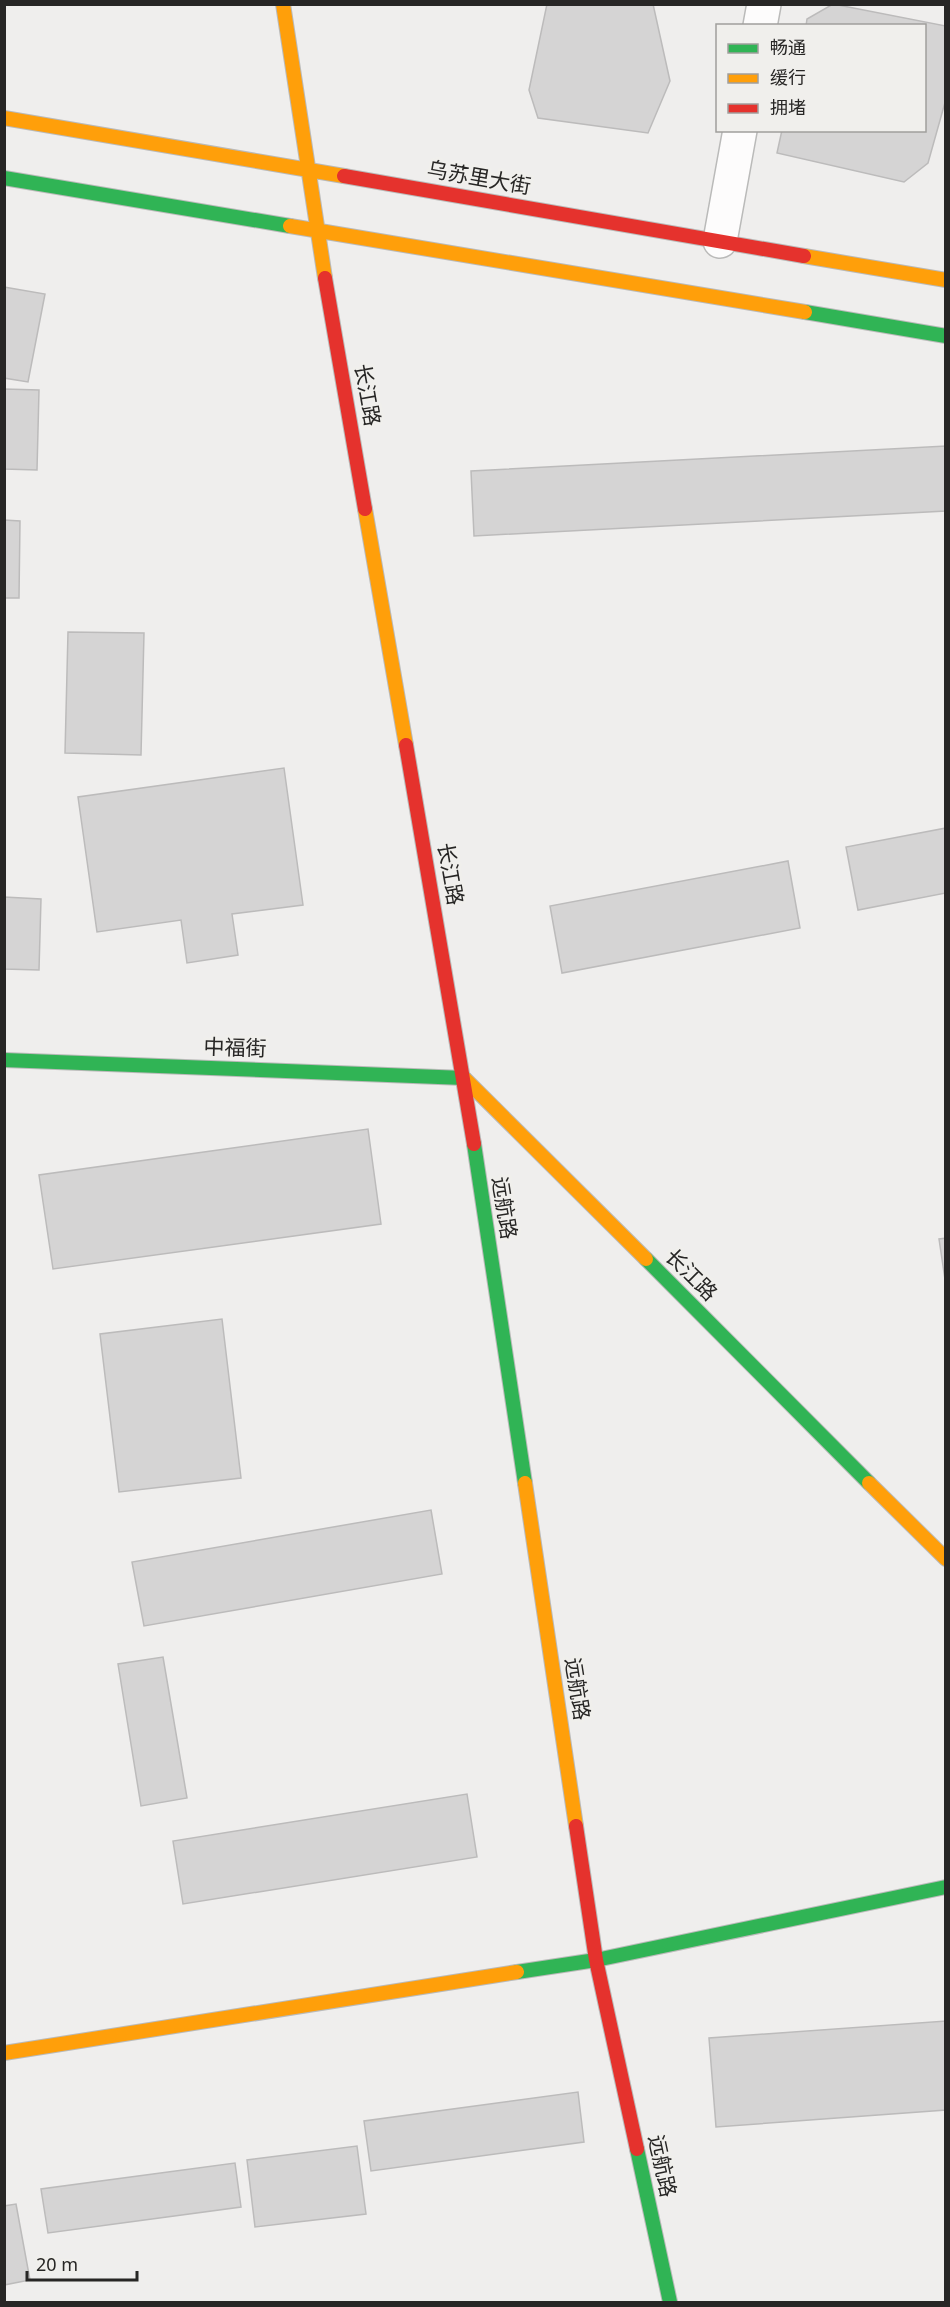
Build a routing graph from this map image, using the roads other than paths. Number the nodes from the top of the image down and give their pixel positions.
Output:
1 (283, 4) edge
2 (764, 4) edge
3 (760, 24) edge
4 (4, 118) edge
5 (740, 132) edge
6 (309, 170) junction
7 (4, 178) edge
8 (317, 230) junction
9 (720, 241) junction
10 (945, 280) edge
11 (945, 336) edge
12 (4, 1060) edge
13 (464, 1078) junction
14 (945, 1559) edge
15 (945, 1887) edge
16 (596, 1960) junction
17 (4, 2052) edge
18 (670, 2302) edge

1 - 6 main road, 长江路
2 - 3 street
4 - 6 main road, 乌苏里大街
5 - 9 street
6 - 8 main road, 长江路
6 - 9 main road, 乌苏里大街
7 - 8 main road
8 - 11 main road
8 - 13 main road, 长江路
9 - 10 main road, 乌苏里大街
12 - 13 main road, 中福街
13 - 14 main road, 长江路
13 - 16 main road, 远航路
15 - 16 main road
16 - 17 main road
16 - 18 main road, 远航路

